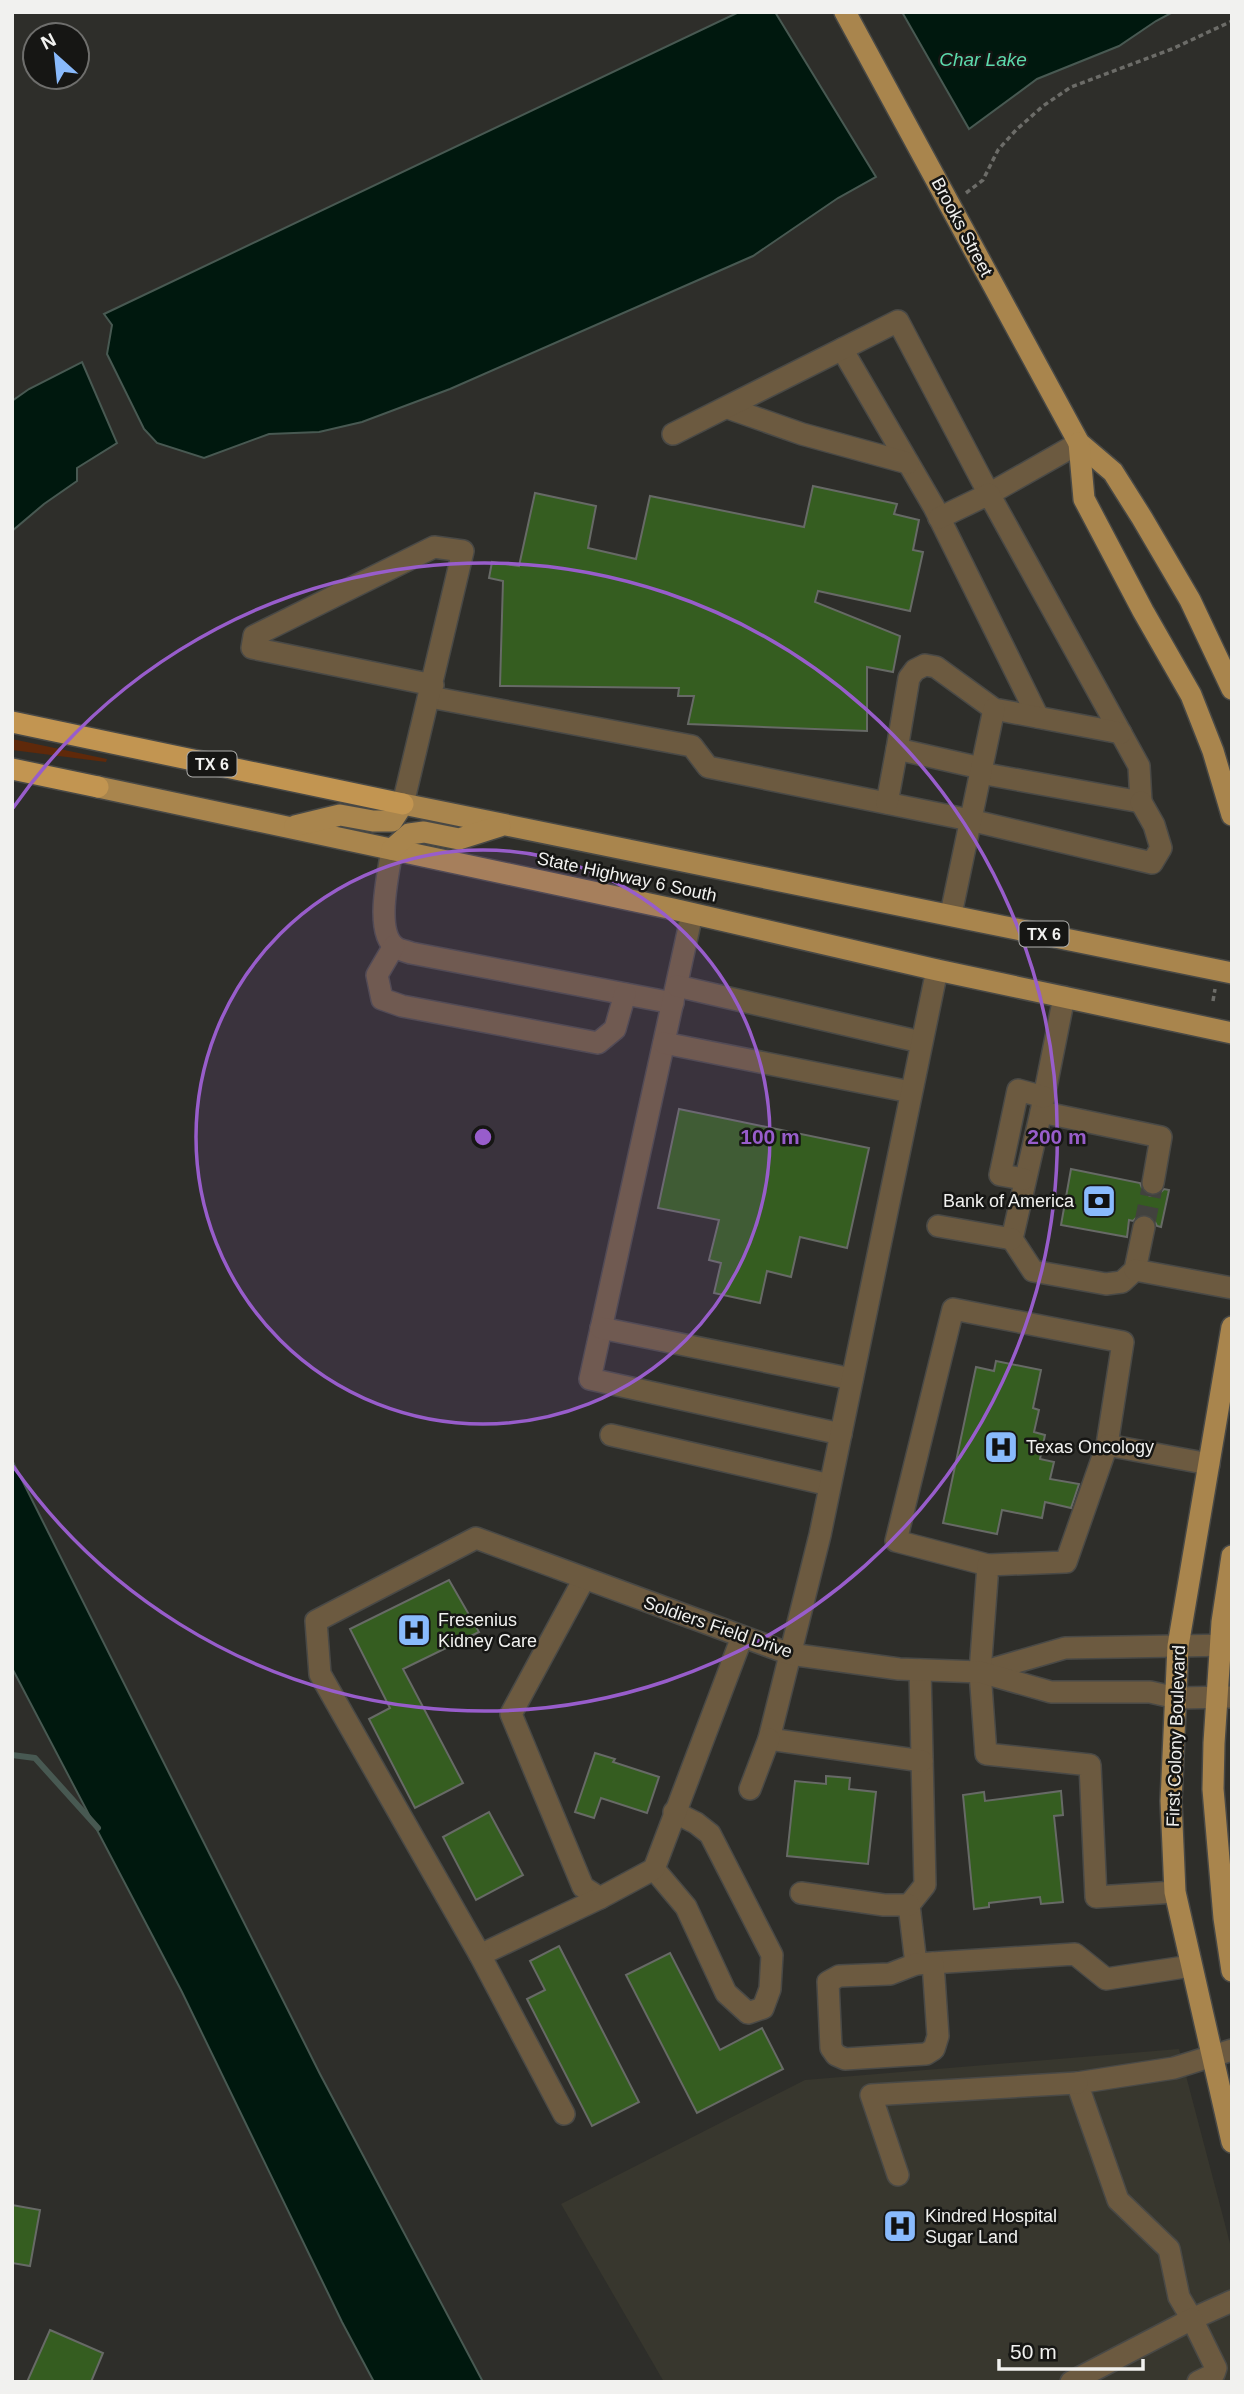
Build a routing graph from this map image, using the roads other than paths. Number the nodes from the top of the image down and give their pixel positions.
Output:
1 (845, 12) edge
2 (842, 349) junction
3 (728, 408) junction
4 (673, 434) dead end
5 (1079, 443) junction
6 (908, 463) junction
7 (989, 494) junction
8 (939, 518) junction
9 (1232, 689) edge
10 (431, 691) junction
11 (994, 709) junction
12 (1038, 717) junction
13 (12, 722) edge
14 (1121, 733) junction
15 (897, 749) junction
16 (12, 769) edge
17 (981, 770) junction
18 (98, 787) joint
19 (1141, 802) junction
20 (887, 803) junction
21 (403, 804) junction
22 (1232, 815) edge
23 (970, 820) junction
24 (501, 825) junction
25 (288, 827) junction
26 (392, 849) junction
27 (692, 914) junction
28 (951, 914) junction
29 (394, 946) junction
30 (937, 970) junction
31 (1232, 973) edge
32 (625, 994) junction
33 (675, 994) junction
34 (1064, 998) junction
35 (1232, 1033) edge
36 (921, 1041) junction
37 (664, 1043) junction
38 (911, 1092) junction
39 (1042, 1104) junction
40 (1024, 1179) junction
41 (1153, 1183) tunnel mouth
42 (937, 1226) dead end
43 (1144, 1227) tunnel mouth
44 (1012, 1239) junction
45 (1135, 1270) junction
46 (1232, 1289) edge
47 (1232, 1327) edge
48 (601, 1328) junction
49 (852, 1379) junction
50 (841, 1434) junction
51 (611, 1435) dead end
52 (1107, 1445) junction
53 (1209, 1464) junction
54 (830, 1485) junction
55 (1232, 1556) edge
56 (988, 1565) junction
57 (584, 1579) junction
58 (742, 1637) junction
59 (1226, 1645) edge
60 (1178, 1646) junction
61 (790, 1654) junction
62 (920, 1670) junction
63 (980, 1672) junction
64 (1224, 1697) edge
65 (1177, 1698) junction
66 (769, 1739) junction
67 (922, 1761) junction
68 (750, 1789) dead end
69 (674, 1812) junction
70 (654, 1869) junction
71 (1175, 1892) junction
72 (801, 1893) dead end
73 (600, 1898) junction
74 (909, 1905) junction
75 (480, 1955) junction
76 (925, 1964) junction
77 (1191, 1966) junction
78 (1232, 1971) edge
79 (1222, 2053) edge
80 (1077, 2083) junction
81 (564, 2114) dead end
82 (1232, 2142) edge
83 (898, 2175) dead end
84 (1232, 2301) edge
85 (1192, 2319) junction
86 (1071, 2382) edge
87 (1198, 2382) edge

1 - 5 main road, Brooks Street
2 - 3 street
2 - 6 street
2 - 7 street
3 - 4 street
3 - 6 street
5 - 7 street
5 - 9 main road, Brooks Street
5 - 22 main road, Brooks Street
6 - 8 street
7 - 8 street
7 - 14 street
8 - 12 street
10 - 10 street
10 - 20 street
10 - 21 street
11 - 12 street
11 - 15 street
11 - 17 street
12 - 14 street
13 - 21 highway, State Highway 6 South / TX 6
14 - 19 street
15 - 17 street
15 - 20 street
16 - 18 highway, State Highway 6 South
17 - 19 street
17 - 23 street
18 - 25 main road, State Highway 6 South
19 - 23 street
20 - 23 street
21 - 24 main road, State Highway 6 South / TX 6
21 - 25 main road
23 - 28 street
24 - 26 main road
24 - 28 main road, State Highway 6 South / TX 6
25 - 26 main road, State Highway 6 South
26 - 27 main road, State Highway 6 South
26 - 29 street
27 - 30 main road, State Highway 6 South
27 - 33 street
28 - 31 main road, State Highway 6 South / TX 6
29 - 32 street
29 - 32 street
30 - 34 main road, State Highway 6 South
30 - 36 street
32 - 33 street
33 - 36 street
33 - 37 street
34 - 35 main road, State Highway 6 South
34 - 39 street
36 - 38 street
37 - 38 street
37 - 48 street
38 - 49 street
39 - 40 street
39 - 40 street
39 - 41 street
40 - 44 street
42 - 44 street
43 - 45 street
44 - 45 street
45 - 46 street
47 - 53 main road, First Colony Boulevard
48 - 49 street
48 - 50 street
49 - 50 street
50 - 54 street
51 - 54 street
52 - 53 street
52 - 56 street
52 - 56 street
53 - 60 main road, First Colony Boulevard
54 - 61 street
55 - 59 main road
56 - 63 street
57 - 58 street, Soldiers Field Drive
57 - 73 street
57 - 75 street, Soldiers Field Drive
58 - 61 street, Soldiers Field Drive
58 - 69 street
59 - 60 street, Soldiers Field Drive
59 - 64 main road
60 - 63 street, Soldiers Field Drive
60 - 65 main road, First Colony Boulevard
61 - 62 street, Soldiers Field Drive
61 - 66 street
62 - 63 street, Soldiers Field Drive
62 - 67 street
63 - 65 street, Soldiers Field Drive
63 - 71 street
64 - 65 street, Soldiers Field Drive
64 - 78 main road
65 - 71 main road, First Colony Boulevard
66 - 67 street
66 - 68 street
67 - 74 street
69 - 70 street
69 - 70 street
70 - 73 street
71 - 77 main road, First Colony Boulevard
72 - 74 street
73 - 75 street
74 - 76 street
75 - 81 street
76 - 76 street
76 - 77 street
77 - 79 main road, First Colony Boulevard
79 - 80 street
79 - 82 main road, First Colony Boulevard
80 - 83 street
80 - 85 street
84 - 85 street
85 - 86 street
85 - 87 street

